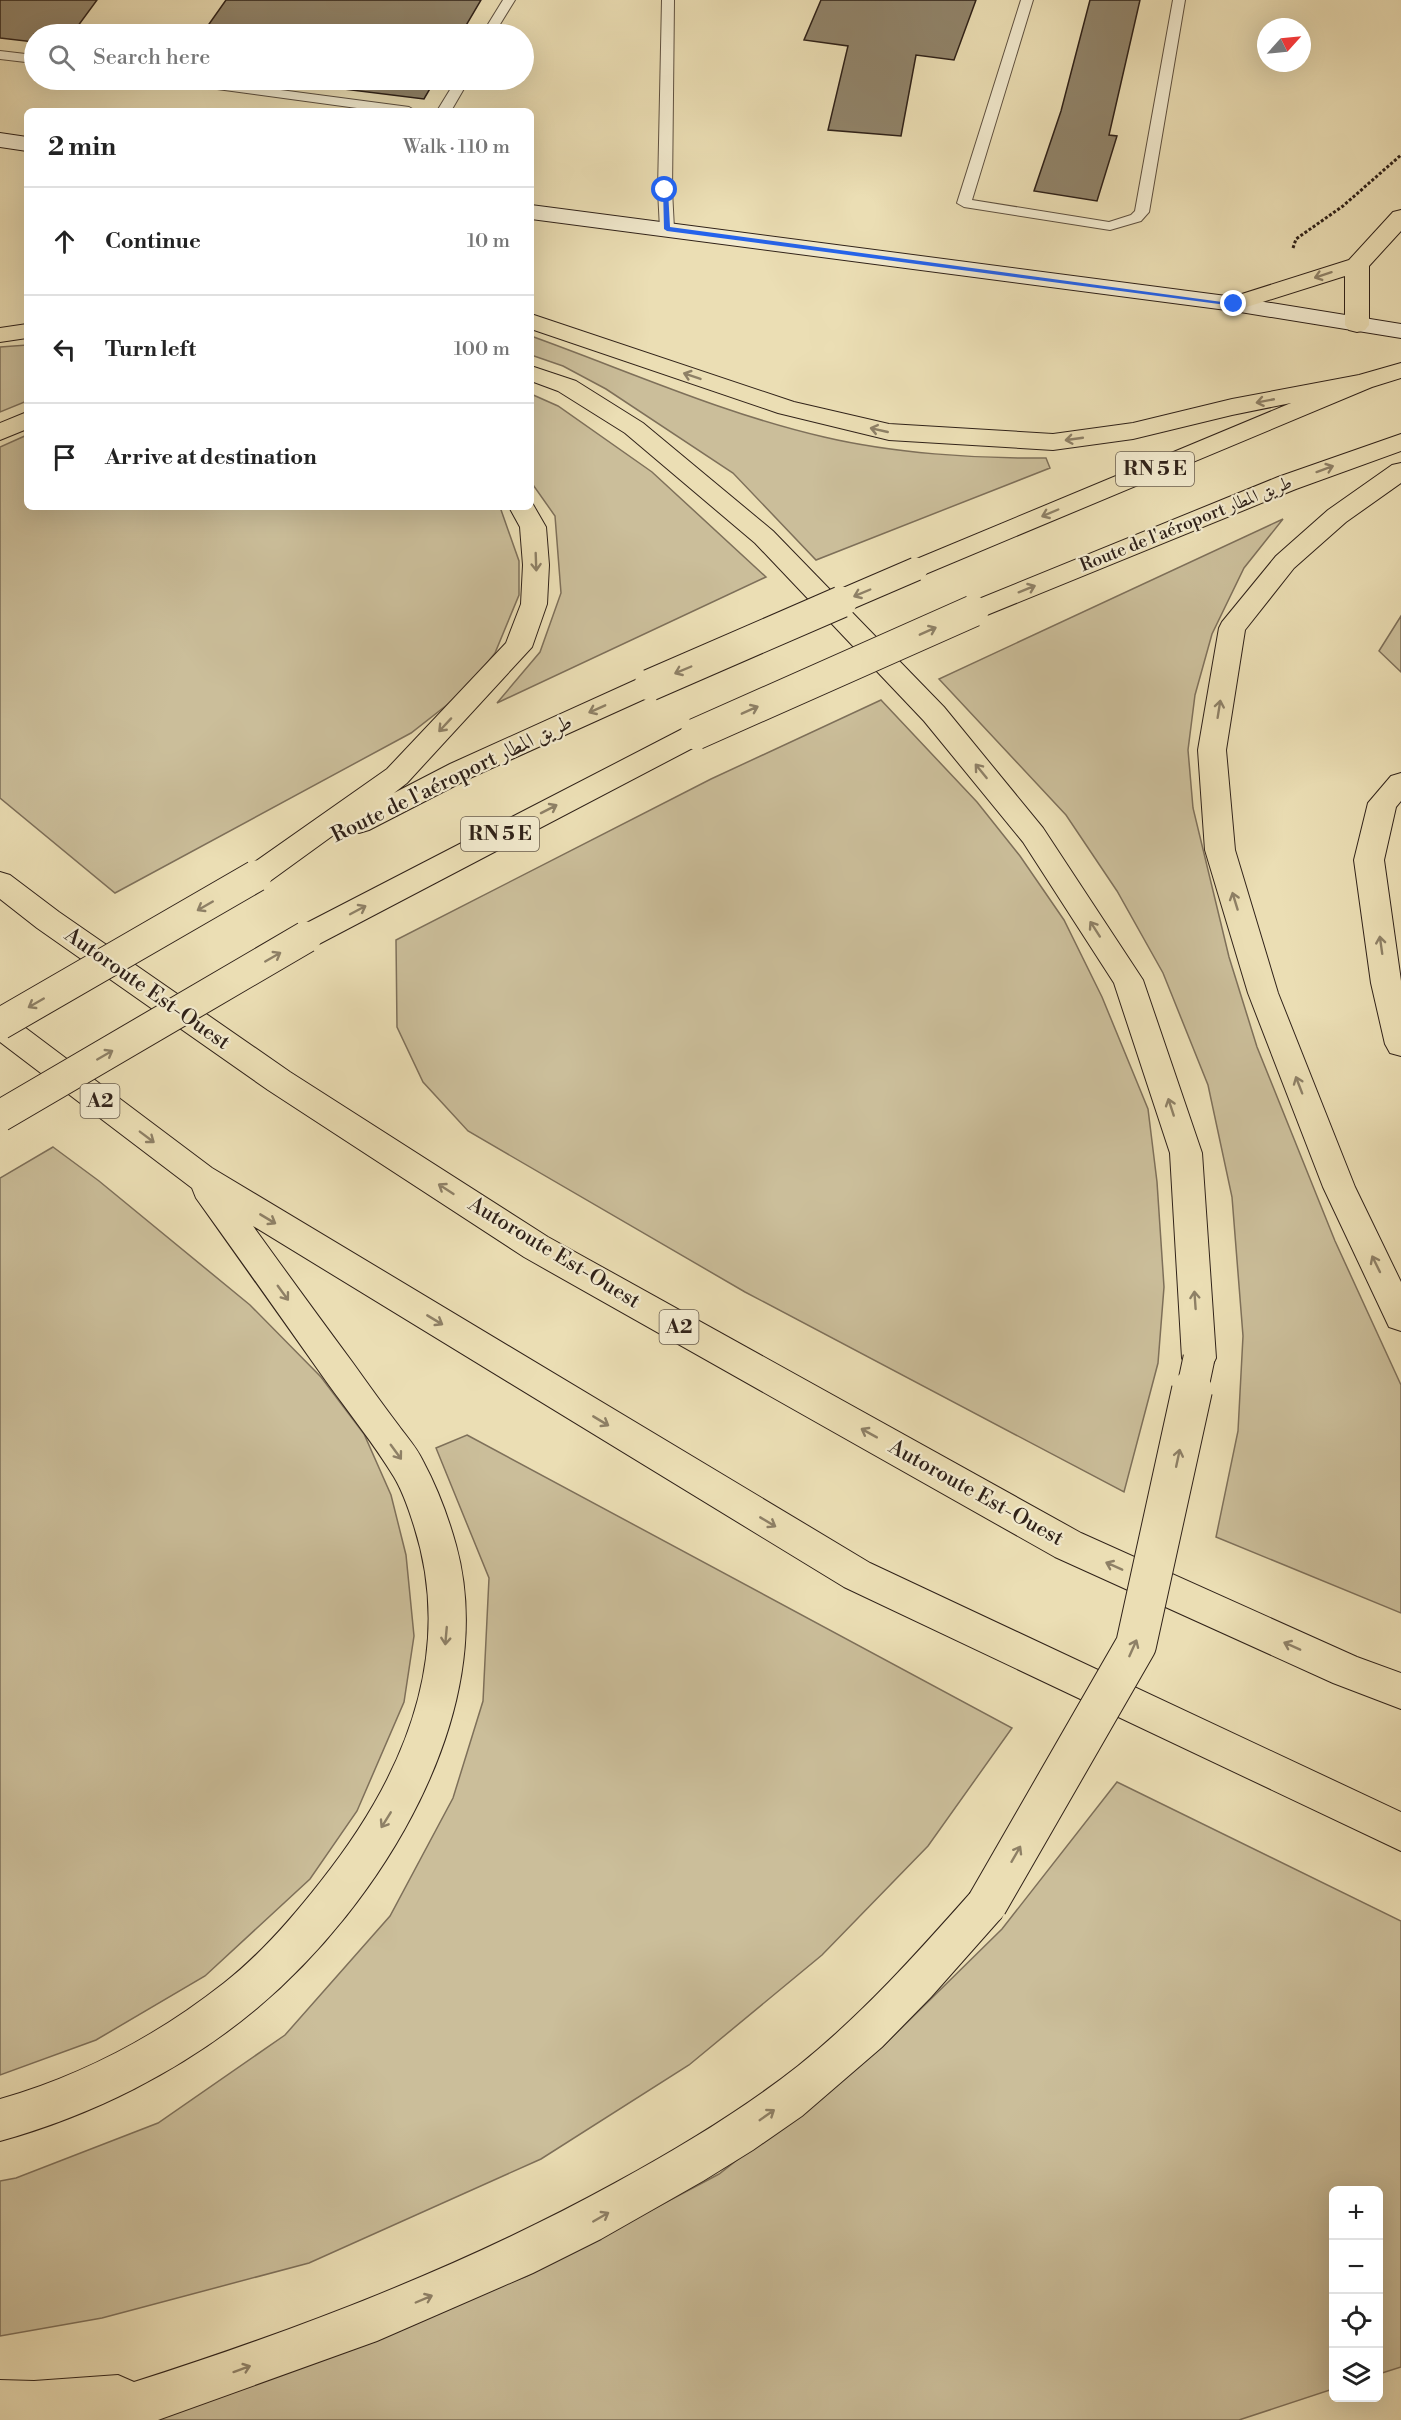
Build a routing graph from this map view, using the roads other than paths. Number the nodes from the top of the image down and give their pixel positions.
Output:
1 (508, 0) edge
2 (668, 0) edge
3 (1027, 0) edge
4 (1179, 0) edge
5 (494, 24) edge
6 (0, 55) edge
7 (24, 59) edge
8 (254, 90) edge
9 (456, 90) edge
10 (387, 108) edge
11 (446, 108) edge
12 (0, 140) edge
13 (24, 144) edge
14 (534, 212) edge
15 (1401, 217) edge
16 (667, 229) junction
17 (1357, 265) junction
18 (1234, 304) junction
19 (534, 322) edge
20 (1357, 325) junction
21 (1401, 331) edge
22 (24, 332) edge
23 (0, 335) edge
24 (1398, 371) edge
25 (534, 374) edge
26 (1363, 382) junction
27 (24, 421) edge
28 (0, 432) edge
29 (1401, 442) edge
30 (1401, 471) edge
31 (524, 510) edge
32 (1401, 783) edge
33 (0, 862) edge
34 (256, 876) junction
35 (0, 883) edge
36 (48, 920) junction
37 (0, 1025) edge
38 (1401, 1044) edge
39 (0, 1116) edge
40 (200, 1177) junction
41 (1401, 1317) edge
42 (1401, 1691) edge
43 (1401, 1832) edge
44 (0, 2120) edge
45 (199, 2385) junction
46 (0, 2403) edge
47 (87, 2420) edge

1 - 5 lane
2 - 16 lane
3 - 4 lane
6 - 7 lane
8 - 10 lane
9 - 11 lane
12 - 13 main road
14 - 16 main road
15 - 17 highway
16 - 18 main road
17 -> 18 highway
17 - 20 highway
18 - 20 main road
26 -> 19 highway
20 - 21 main road
22 - 23 highway
24 - 26 highway, RN 5 E
45 -> 25 highway, bridge
26 -> 34 highway, Route de l'aéroport طريق المطار / RN 5 E, bridge
27 - 28 highway
39 -> 29 highway, Route de l'aéroport طريق المطار / RN 5 E, bridge
41 -> 30 highway
31 -> 34 highway
38 -> 32 highway
33 - 36 highway
34 -> 37 highway, RN 5 E, bridge
35 - 36 highway, Autoroute Est-Ouest / A2
42 -> 36 highway, Autoroute Est-Ouest / A2
37 -> 40 highway, A2
40 -> 43 highway, A2
40 -> 44 highway
45 - 46 highway
45 - 47 highway

